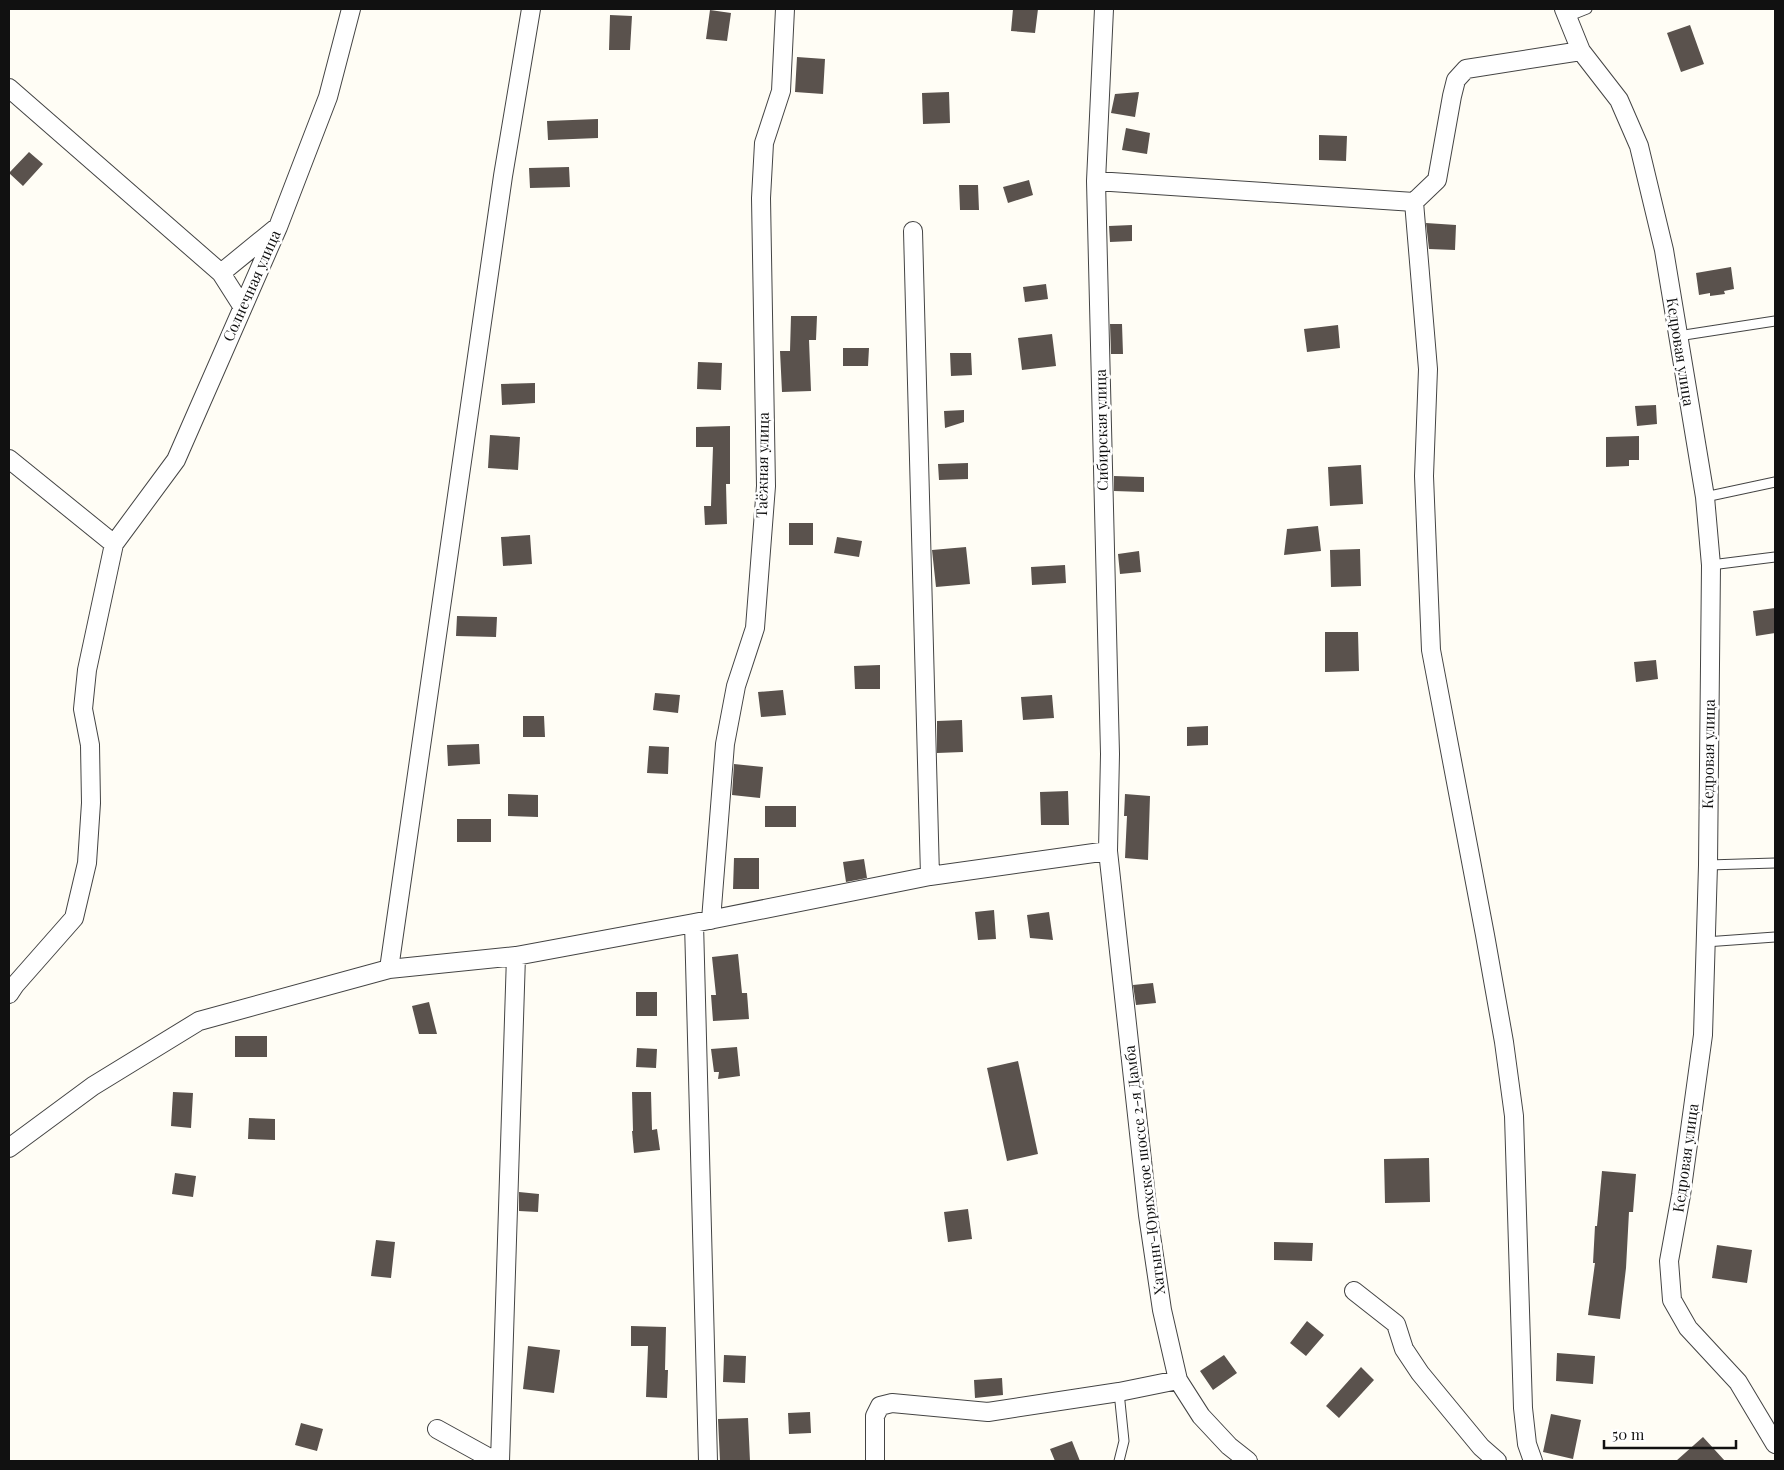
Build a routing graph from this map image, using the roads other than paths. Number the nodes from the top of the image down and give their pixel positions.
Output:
1 (351, 9) edge
2 (531, 9) edge
3 (785, 9) edge
4 (1104, 9) edge
5 (1587, 9) edge
6 (1565, 13) edge
7 (1581, 51) junction
8 (9, 88) edge
9 (1096, 181) junction
10 (1414, 202) junction
11 (278, 227) junction
12 (913, 231) dead end
13 (220, 273) junction
14 (242, 306) junction
15 (1775, 321) edge
16 (1678, 336) junction
17 (9, 459) edge
18 (1775, 482) edge
19 (1704, 496) junction
20 (114, 544) junction
21 (1775, 557) edge
22 (1711, 565) junction
23 (1108, 851) junction
24 (1775, 863) edge
25 (1708, 865) junction
26 (930, 876) junction
27 (703, 922) junction
28 (1775, 937) edge
29 (1705, 942) junction
30 (516, 956) junction
31 (389, 969) junction
32 (11, 986) edge
33 (9, 1148) edge
34 (1354, 1291) dead end
35 (1178, 1380) junction
36 (1119, 1392) junction
37 (437, 1429) dead end
38 (1775, 1444) edge
39 (495, 1461) edge
40 (500, 1461) edge
41 (708, 1461) edge
42 (875, 1461) edge
43 (1118, 1461) edge
44 (1248, 1461) edge
45 (1497, 1461) edge
46 (1534, 1461) edge

1 - 11 street, Солнечная улица
2 - 31 street
3 - 27 street, Таёжная улица
4 - 9 street, Сибирская улица
5 - 6 lane
6 - 7 street, Кедровая улица
7 - 10 street
7 - 16 street, Кедровая улица
8 - 13 street
9 - 10 street
9 - 23 street, Сибирская улица
10 - 46 street
11 - 13 street
11 - 14 street, Солнечная улица
12 - 26 street
13 - 14 street
14 - 20 street, Солнечная улица
15 - 16 lane
16 - 19 street, Кедровая улица
17 - 20 street
18 - 19 lane
19 - 22 street, Кедровая улица
20 - 32 street
21 - 22 lane
22 - 25 street, Кедровая улица
23 - 26 street
23 - 35 street, Хатынг-Юряхское шоссе 2-я Дамба
24 - 25 lane
25 - 29 street, Кедровая улица
26 - 27 street
27 - 30 street
27 - 41 street, Таёжная улица
28 - 29 lane
29 - 38 street, Кедровая улица
30 - 31 street
30 - 40 street
31 - 33 street
34 - 45 street
35 - 36 street
35 - 44 street, Хатынг-Юряхское шоссе 2-я Дамба
36 - 42 street
36 - 43 lane
37 - 39 street

